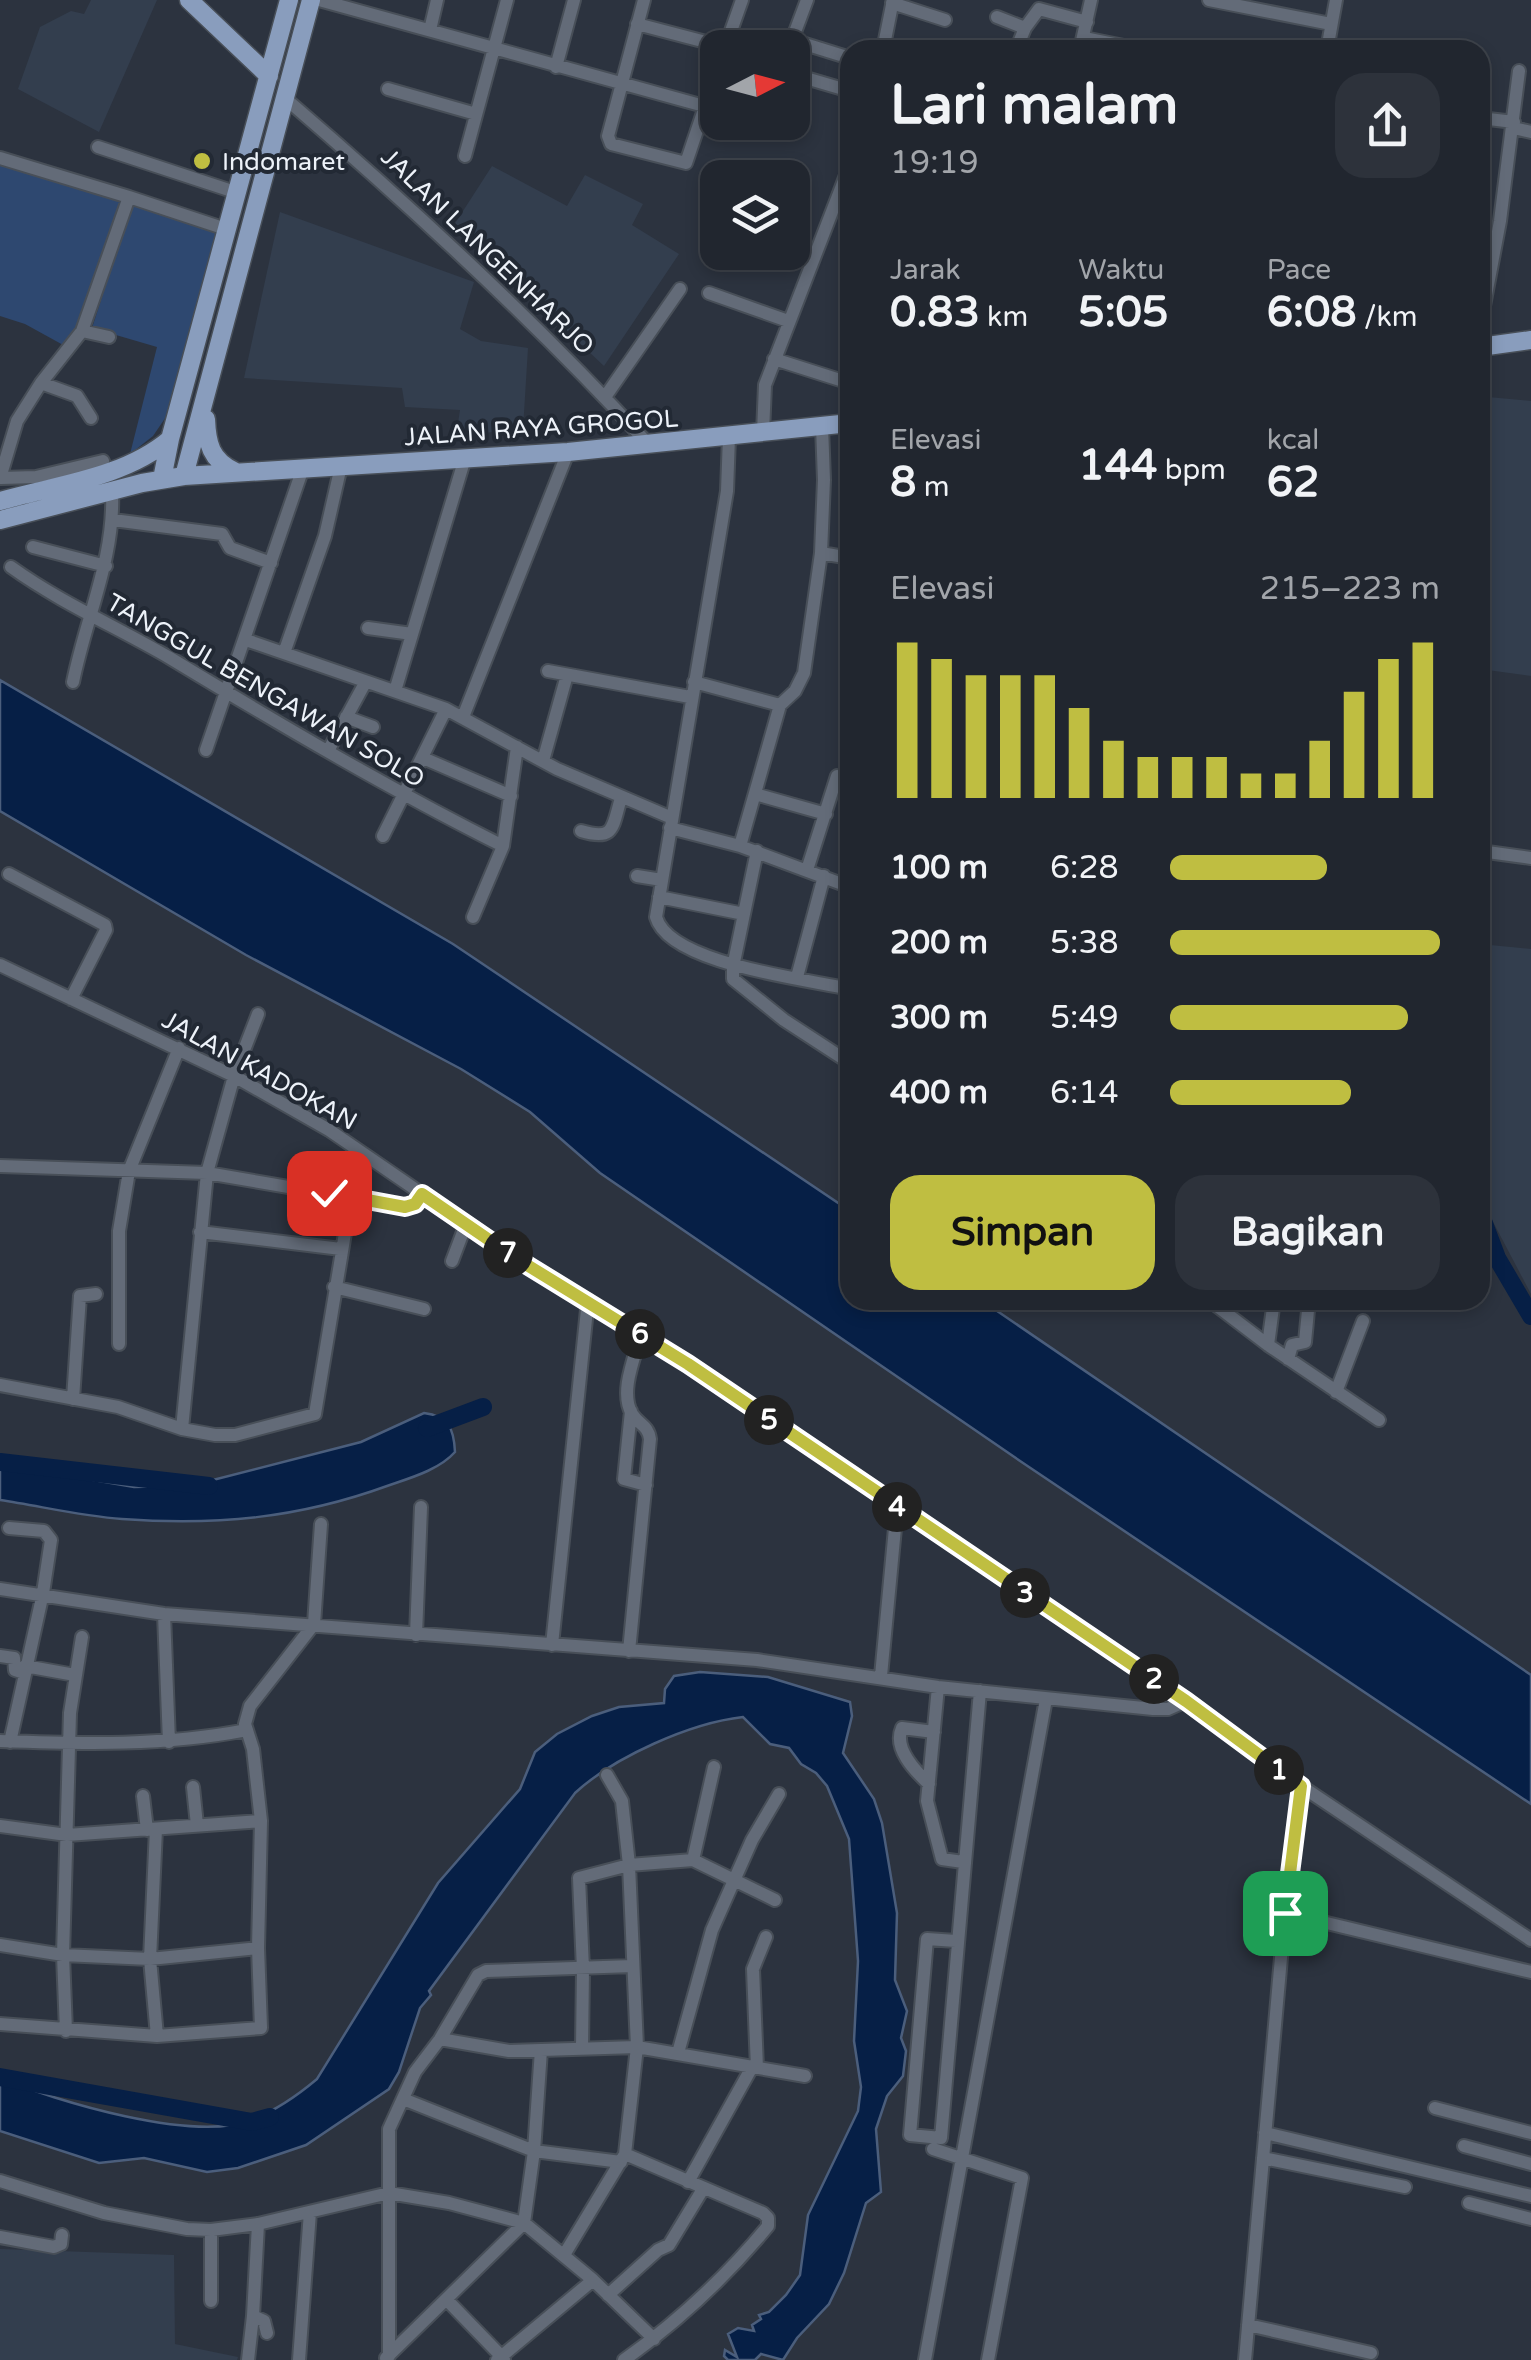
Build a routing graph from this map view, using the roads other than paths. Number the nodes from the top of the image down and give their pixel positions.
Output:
1 (189, 0) edge
2 (290, 0) edge
3 (312, 0) edge
4 (319, 0) edge
5 (438, 0) edge
6 (507, 0) edge
7 (574, 0) edge
8 (644, 0) edge
9 (742, 0) edge
10 (807, 0) edge
11 (1091, 0) edge
12 (1209, 0) edge
13 (1336, 0) edge
14 (893, 2) edge
15 (997, 17) dead end
16 (945, 20) dead end
17 (1087, 22) junction
18 (638, 24) junction
19 (1332, 24) junction
20 (1025, 28) junction
21 (430, 30) junction
22 (731, 30) edge
23 (700, 40) edge
24 (885, 40) edge
25 (1020, 40) edge
26 (1083, 40) edge
27 (1328, 40) edge
28 (494, 50) junction
29 (840, 55) edge
30 (556, 67) junction
31 (1519, 71) dead end
32 (269, 76) junction
33 (810, 80) edge
34 (622, 84) junction
35 (388, 89) dead end
36 (840, 89) edge
37 (286, 99) junction
38 (700, 105) edge
39 (476, 114) junction
40 (700, 119) edge
41 (1490, 120) edge
42 (1514, 125) junction
43 (1531, 132) edge
44 (98, 147) dead end
45 (465, 156) dead end
46 (0, 158) edge
47 (840, 190) edge
48 (238, 193) junction
49 (129, 197) junction
50 (252, 223) junction
51 (228, 232) junction
52 (245, 248) junction
53 (1490, 268) edge
54 (680, 289) dead end
55 (710, 293) dead end
56 (788, 321) junction
57 (82, 331) junction
58 (110, 337) dead end
59 (1531, 340) edge
60 (1490, 346) edge
61 (774, 359) junction
62 (840, 380) dead end
63 (41, 383) junction
64 (605, 397) junction
65 (206, 399) junction
66 (92, 418) dead end
67 (840, 424) edge
68 (822, 426) junction
69 (763, 433) junction
70 (729, 437) junction
71 (170, 439) junction
72 (649, 445) junction
73 (568, 452) junction
74 (465, 458) junction
75 (103, 461) dead end
76 (341, 466) junction
77 (303, 468) junction
78 (234, 471) junction
79 (184, 476) junction
80 (1, 478) edge
81 (162, 478) junction
82 (112, 491) junction
83 (0, 500) edge
84 (0, 520) edge
85 (114, 520) junction
86 (33, 547) dead end
87 (821, 553) junction
88 (840, 556) edge
89 (272, 563) junction
90 (106, 566) junction
91 (11, 568) dead end
92 (91, 616) junction
93 (368, 628) dead end
94 (412, 634) junction
95 (246, 640) junction
96 (284, 653) junction
97 (548, 671) dead end
98 (566, 675) junction
99 (73, 682) dead end
100 (364, 682) junction
101 (694, 682) junction
102 (395, 691) junction
103 (227, 695) junction
104 (690, 696) junction
105 (783, 702) junction
106 (446, 710) junction
107 (346, 717) junction
108 (463, 717) junction
109 (374, 727) dead end
110 (517, 746) junction
111 (206, 750) dead end
112 (328, 751) junction
113 (423, 758) junction
114 (543, 761) junction
115 (837, 776) dead end
116 (755, 794) junction
117 (404, 796) junction
118 (511, 796) junction
119 (622, 798) junction
120 (826, 814) junction
121 (671, 823) junction
122 (580, 832) dead end
123 (383, 836) dead end
124 (502, 846) junction
125 (740, 846) junction
126 (757, 852) junction
127 (1490, 852) edge
128 (1531, 858) edge
129 (807, 870) junction
130 (9, 874) dead end
131 (637, 876) dead end
132 (824, 876) junction
133 (662, 880) junction
134 (840, 883) edge
135 (659, 897) junction
136 (744, 914) junction
137 (473, 917) dead end
138 (0, 965) edge
139 (733, 967) junction
140 (797, 977) junction
141 (840, 987) edge
142 (72, 999) junction
143 (258, 1014) dead end
144 (179, 1048) junction
145 (840, 1056) edge
146 (234, 1076) junction
147 (0, 1166) edge
148 (129, 1170) junction
149 (207, 1173) junction
150 (422, 1194) junction
151 (351, 1197) junction
152 (466, 1224) junction
153 (200, 1232) junction
154 (341, 1249) junction
155 (452, 1260) dead end
156 (334, 1286) junction
157 (96, 1294) dead end
158 (588, 1300) junction
159 (424, 1310) dead end
160 (1225, 1310) edge
161 (1273, 1310) edge
162 (1307, 1310) edge
163 (1363, 1321) dead end
164 (641, 1334) junction
165 (120, 1344) dead end
166 (1268, 1345) junction
167 (1288, 1359) junction
168 (0, 1385) edge
169 (1336, 1392) junction
170 (74, 1400) junction
171 (630, 1411) junction
172 (1379, 1420) dead end
173 (182, 1429) junction
174 (646, 1485) junction
175 (420, 1507) dead end
176 (897, 1508) junction
177 (321, 1524) dead end
178 (9, 1528) dead end
179 (0, 1589) edge
180 (43, 1593) junction
181 (164, 1614) junction
182 (314, 1624) junction
183 (416, 1635) junction
184 (82, 1638) dead end
185 (552, 1645) junction
186 (629, 1651) junction
187 (0, 1656) edge
188 (24, 1669) junction
189 (74, 1675) junction
190 (880, 1676) junction
191 (938, 1688) junction
192 (980, 1692) junction
193 (1046, 1698) junction
194 (1186, 1701) junction
195 (247, 1730) junction
196 (934, 1732) junction
197 (5, 1741) edge
198 (169, 1742) junction
199 (69, 1745) junction
200 (714, 1766) dead end
201 (607, 1774) dead end
202 (929, 1784) junction
203 (1301, 1786) junction
204 (193, 1787) dead end
205 (779, 1794) dead end
206 (143, 1796) dead end
207 (261, 1820) junction
208 (197, 1825) junction
209 (0, 1826) edge
210 (152, 1830) junction
211 (66, 1836) junction
212 (693, 1860) junction
213 (964, 1862) junction
214 (629, 1865) junction
215 (734, 1881) junction
216 (774, 1900) dead end
217 (1285, 1913) junction
218 (766, 1936) dead end
219 (1531, 1940) edge
220 (956, 1941) junction
221 (0, 1945) edge
222 (258, 1948) junction
223 (63, 1955) junction
224 (150, 1959) junction
225 (633, 1966) junction
226 (584, 1969) junction
227 (1531, 1972) edge
228 (0, 2024) edge
229 (66, 2031) junction
230 (157, 2036) junction
231 (440, 2039) junction
232 (637, 2047) junction
233 (582, 2048) junction
234 (541, 2050) junction
235 (678, 2053) junction
236 (754, 2067) junction
237 (805, 2076) dead end
238 (403, 2099) junction
239 (1435, 2108) dead end
240 (1265, 2133) junction
241 (1531, 2133) edge
242 (1464, 2146) dead end
243 (933, 2148) dead end
244 (534, 2152) junction
245 (960, 2155) junction
246 (623, 2158) junction
247 (1263, 2158) junction
248 (1531, 2164) edge
249 (0, 2181) edge
250 (688, 2182) junction
251 (1405, 2187) dead end
252 (702, 2189) junction
253 (388, 2192) junction
254 (1531, 2196) edge
255 (1469, 2203) dead end
256 (310, 2212) junction
257 (1531, 2220) edge
258 (524, 2223) junction
259 (258, 2224) junction
260 (211, 2230) junction
261 (62, 2235) dead end
262 (0, 2237) edge
263 (564, 2255) junction
264 (593, 2280) junction
265 (608, 2294) junction
266 (447, 2300) junction
267 (211, 2301) dead end
268 (253, 2316) junction
269 (1248, 2325) junction
270 (267, 2334) dead end
271 (654, 2339) junction
272 (1371, 2354) dead end
273 (386, 2358) edge
274 (501, 2359) edge
275 (248, 2360) edge
276 (299, 2360) edge
277 (624, 2360) edge
278 (924, 2360) edge
279 (988, 2360) edge
280 (1245, 2360) edge

1 - 32 main road
2 - 32 main road
3 - 37 main road
4 - 21 street
5 - 21 street
6 - 28 street
7 - 30 street
8 - 18 street
9 - 22 street
10 - 29 street
11 - 17 street
12 - 19 street
13 - 19 street
14 - 16 street
14 - 24 street
15 - 20 street
17 - 20 street
17 - 26 street
18 - 23 street
18 - 34 street
19 - 27 street
20 - 25 street
21 - 28 street
28 - 30 street
28 - 39 street
30 - 34 street
31 - 42 street
32 - 48 main road
33 - 36 street
34 - 38 street
34 - 40 street
35 - 39 street
37 - 50 main road
37 - 64 street, JALAN LANGENHARJO
39 - 45 street
41 - 42 street
42 - 43 street
42 - 53 street
44 - 48 street
46 - 49 street
47 - 56 street
48 - 51 main road
49 - 51 street
49 - 57 street
50 - 51 main road
50 - 52 main road
51 - 52 main road
51 - 71 main road
52 - 65 main road
54 - 64 street
55 - 56 street
56 - 61 street
57 - 58 street
57 - 63 street
59 - 60 main road
61 - 62 street
61 - 69 street
63 - 66 street
63 - 80 street
64 - 72 street, JALAN LANGENHARJO
65 - 78 main road
65 - 79 main road
67 - 68 main road, JALAN RAYA GROGOL
68 - 69 main road, JALAN RAYA GROGOL
68 - 87 street
69 - 70 main road, JALAN RAYA GROGOL
70 - 72 main road, JALAN RAYA GROGOL
70 - 101 street
71 - 81 main road
71 - 83 main road
72 - 73 main road, JALAN RAYA GROGOL
73 - 74 main road, JALAN RAYA GROGOL
73 - 108 street
74 - 76 main road, JALAN RAYA GROGOL
74 - 94 street
75 - 80 street
76 - 77 main road, JALAN RAYA GROGOL
76 - 96 street
77 - 78 main road, JALAN RAYA GROGOL
77 - 89 street
78 - 79 main road, JALAN RAYA GROGOL
79 - 81 main road, JALAN RAYA GROGOL
81 - 82 main road, JALAN RAYA GROGOL
82 - 84 main road, JALAN RAYA GROGOL
82 - 85 street
85 - 89 street
85 - 90 street
86 - 90 street
87 - 88 street
87 - 105 street
89 - 95 street
90 - 92 street
91 - 92 street, TANGGUL BENGAWAN SOLO
92 - 99 street
92 - 103 street, TANGGUL BENGAWAN SOLO
93 - 94 street
94 - 102 street
95 - 96 street
95 - 103 street
96 - 100 street
97 - 98 street
98 - 104 street
98 - 114 street
100 - 102 street
100 - 107 street
101 - 104 street
101 - 105 street
102 - 106 street
103 - 111 street
103 - 112 street, TANGGUL BENGAWAN SOLO
104 - 121 street
105 - 116 street
106 - 108 street
106 - 113 street
107 - 109 street
107 - 112 street
108 - 110 street
110 - 114 street
110 - 118 street
112 - 117 street, TANGGUL BENGAWAN SOLO
113 - 117 street
113 - 118 street
114 - 119 street
115 - 120 street
116 - 120 street
116 - 125 street
117 - 123 street
117 - 124 street, TANGGUL BENGAWAN SOLO
118 - 124 street
119 - 121 street
119 - 122 street
120 - 129 street
121 - 125 street
121 - 133 street
124 - 137 street
125 - 126 street
126 - 129 street
126 - 136 street
127 - 128 street
129 - 132 street
130 - 142 street
131 - 133 street
132 - 134 street
132 - 140 street
133 - 135 street
135 - 136 street
135 - 139 street
136 - 139 street
138 - 142 street, JALAN KADOKAN
139 - 140 street
139 - 145 street
140 - 141 street
142 - 144 street, JALAN KADOKAN
143 - 146 street
144 - 146 street, JALAN KADOKAN
144 - 148 street
146 - 149 street
146 - 150 street, JALAN KADOKAN
147 - 148 street
148 - 149 street
148 - 165 street
149 - 151 street
149 - 153 street
150 - 151 street
150 - 152 street, JALAN KADOKAN
151 - 154 street
152 - 155 street
152 - 158 street, JALAN KADOKAN
153 - 154 street
153 - 173 street
154 - 156 street
156 - 159 street
156 - 173 street
157 - 170 street
158 - 164 street, JALAN KADOKAN
158 - 185 street
160 - 166 street
161 - 166 street
162 - 167 street
163 - 169 street
164 - 171 street
164 - 176 street, JALAN KADOKAN
166 - 167 street
167 - 169 street
168 - 170 street
169 - 172 street
170 - 173 street
171 - 174 street
171 - 174 street
174 - 186 street
175 - 183 street
176 - 190 street
176 - 194 street, JALAN KADOKAN
177 - 182 street
178 - 180 street
179 - 180 street
180 - 181 street
180 - 188 street
181 - 182 street
181 - 198 street
182 - 183 street
182 - 195 street
183 - 185 street
184 - 189 street
185 - 186 street
186 - 190 street
187 - 188 street
188 - 189 street
188 - 197 street
189 - 199 street
190 - 191 street
191 - 192 street
191 - 196 street
192 - 193 street
192 - 213 street
193 - 194 street
193 - 245 street
194 - 203 street, JALAN KADOKAN
195 - 198 street
195 - 207 street
196 - 202 street
196 - 202 street
197 - 199 street
198 - 199 street
199 - 211 street
200 - 212 street
201 - 214 street
202 - 213 street
203 - 217 street
203 - 219 street, JALAN KADOKAN
204 - 208 street
205 - 215 street
206 - 210 street
207 - 208 street
207 - 222 street
208 - 210 street
209 - 211 street
210 - 211 street
210 - 224 street
211 - 223 street
212 - 214 street
212 - 215 street
213 - 220 street
214 - 225 street
214 - 226 street
215 - 216 street
215 - 235 street
217 - 227 street
217 - 240 street
218 - 236 street
220 - 220 street
221 - 223 street
222 - 224 street
222 - 230 street
223 - 224 street
223 - 229 street
224 - 230 street
225 - 226 street
225 - 232 street
226 - 231 street
226 - 233 street
228 - 229 street
229 - 230 street
231 - 234 street
231 - 238 street
232 - 233 street
232 - 235 street
232 - 246 street
233 - 234 street
234 - 244 street
235 - 236 street
236 - 237 street
236 - 250 street
238 - 244 street
238 - 253 street
239 - 241 street
240 - 247 street
240 - 254 street
242 - 248 street
243 - 245 street
244 - 246 street
244 - 258 street
245 - 278 street
245 - 279 street
246 - 250 street
246 - 263 street
247 - 251 street
247 - 269 street
249 - 260 street
250 - 252 street
252 - 265 street
252 - 271 street
253 - 256 street
253 - 258 street
253 - 273 street
255 - 257 street
256 - 259 street
256 - 276 street
258 - 263 street
258 - 266 street
259 - 260 street
259 - 268 street
260 - 267 street
261 - 262 street
263 - 264 street
264 - 265 street
264 - 274 street
265 - 271 street
266 - 273 street
266 - 274 street
268 - 270 street
268 - 275 street
269 - 272 street
269 - 280 street
271 - 277 street

